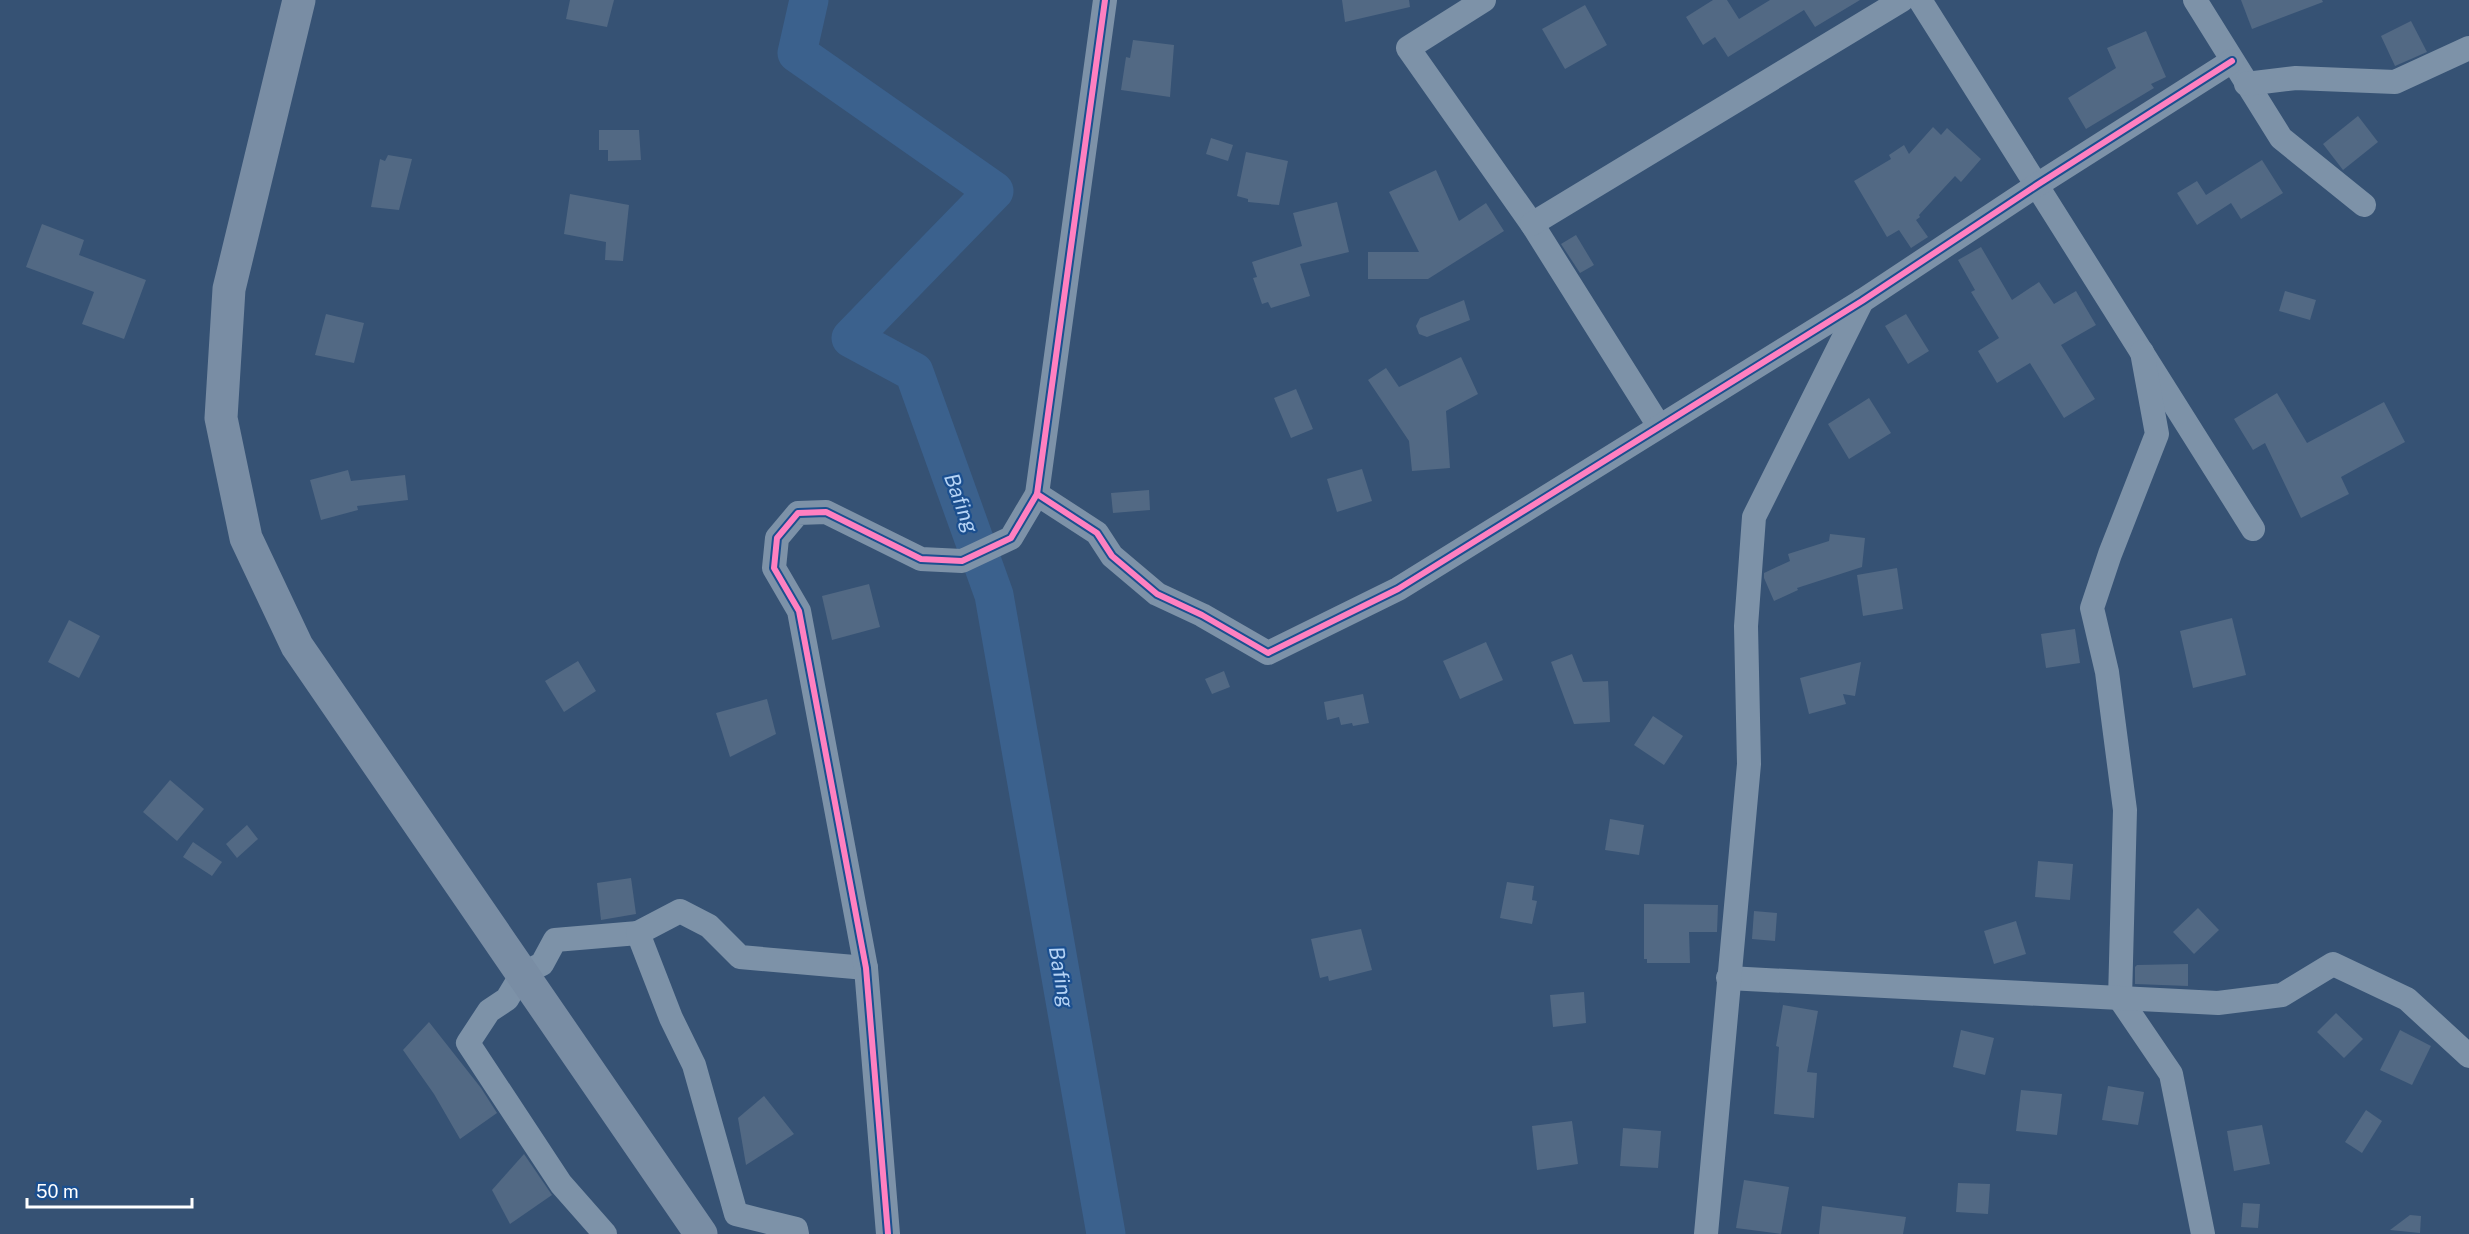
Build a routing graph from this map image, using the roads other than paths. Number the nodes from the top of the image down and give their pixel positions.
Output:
1 (298, 0) edge
2 (1105, 0) edge
3 (1484, 0) edge
4 (1902, 0) edge
5 (1920, 0) edge
6 (2195, 0) edge
7 (2469, 48) edge
8 (2232, 61) junction
9 (2246, 84) junction
10 (2037, 185) junction
11 (2364, 205) dead end
12 (1532, 224) junction
13 (1862, 301) junction
14 (2142, 352) junction
15 (1659, 426) junction
16 (1037, 494) junction
17 (2253, 529) dead end
18 (638, 933) junction
19 (866, 968) junction
20 (522, 974) junction
21 (1728, 978) junction
22 (2120, 999) junction
23 (2469, 1056) edge
24 (605, 1234) edge
25 (701, 1234) edge
26 (797, 1234) edge
27 (888, 1234) edge
28 (1706, 1234) edge
29 (2203, 1234) edge

1 - 20 main road
2 - 16 street
3 - 12 street
4 - 12 street
5 - 10 street
6 - 8 street
7 - 9 street
8 - 9 street
8 - 10 street
9 - 11 street
10 - 13 street
10 - 14 street
12 - 15 street
13 - 15 street
13 - 21 street
14 - 17 street
14 - 22 street
15 - 16 street
16 - 19 street
18 - 19 street
18 - 20 street
18 - 26 street
19 - 27 street
20 - 24 street
20 - 25 main road
21 - 22 street
21 - 28 street
22 - 23 street
22 - 29 street

